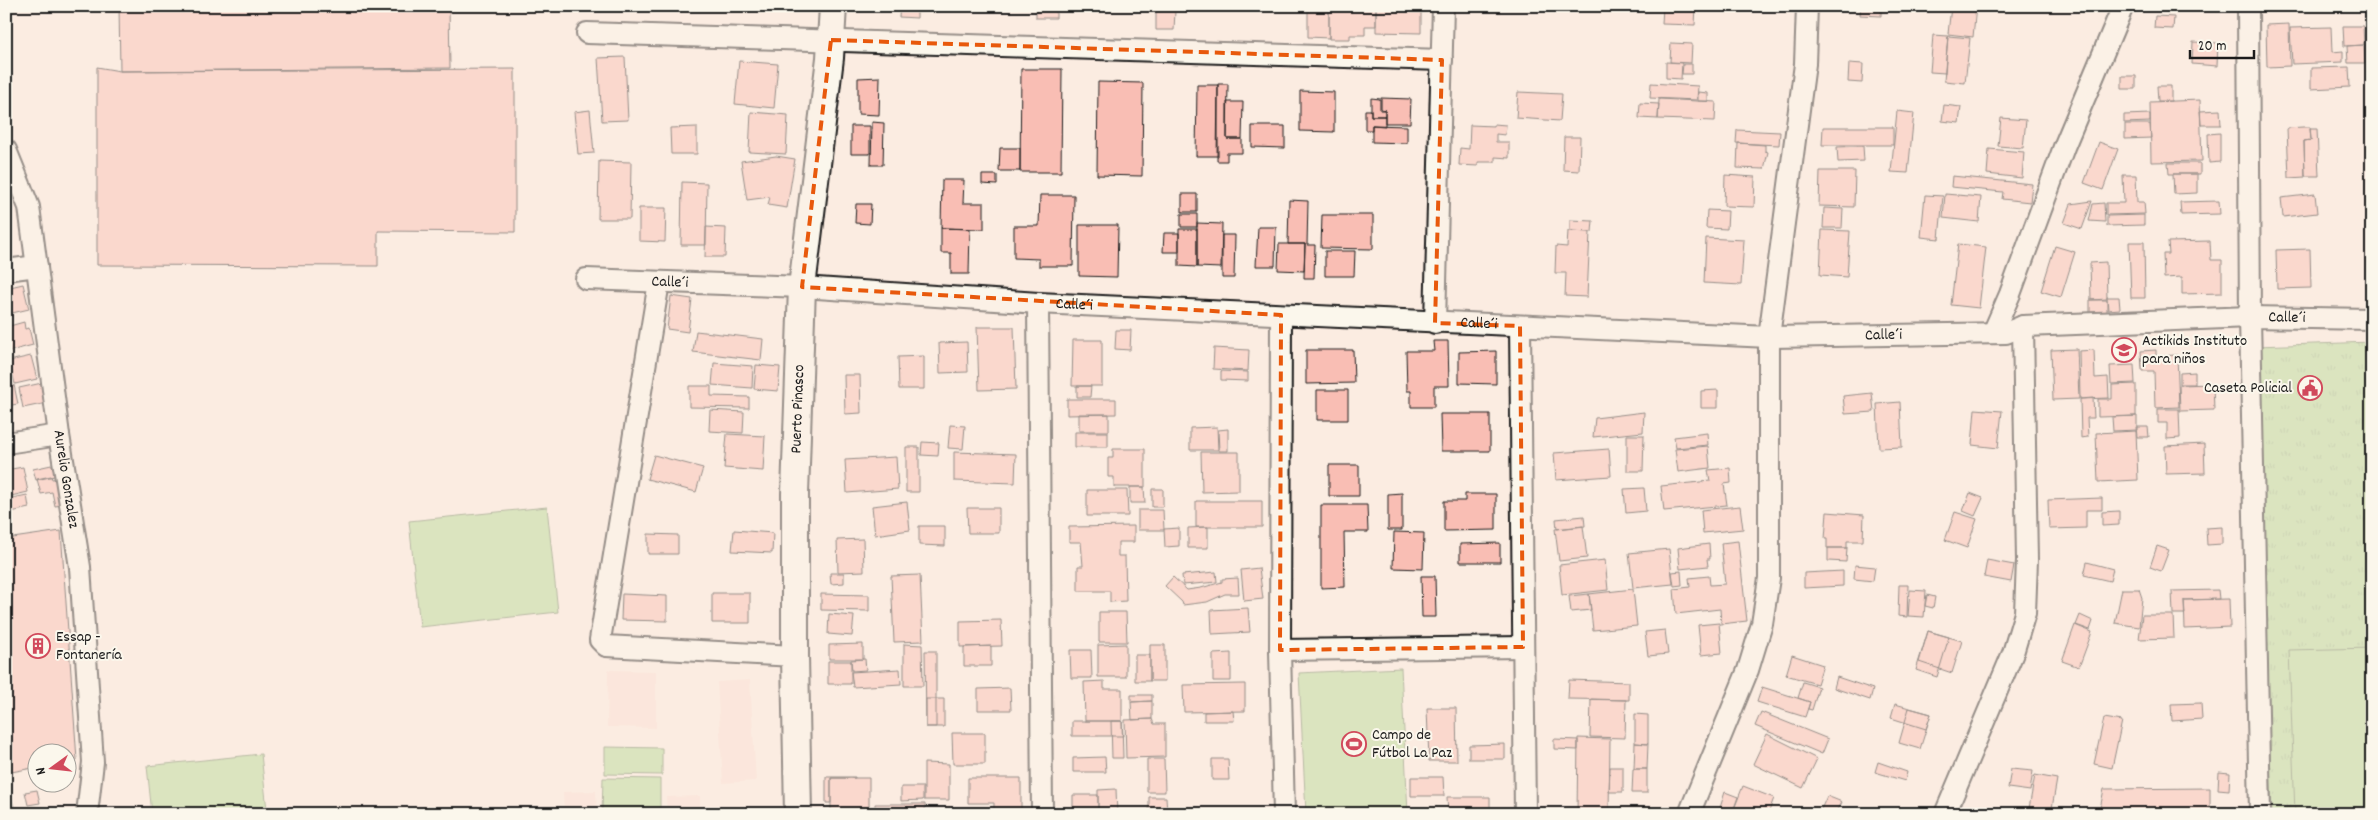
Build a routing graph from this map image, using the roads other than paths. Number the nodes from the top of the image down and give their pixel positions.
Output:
1 (832, 6) edge
2 (1443, 6) edge
3 (1807, 6) edge
4 (2124, 6) edge
5 (2248, 6) edge
6 (587, 33) dead end
7 (831, 40) junction
8 (1442, 60) junction
9 (6, 150) edge
10 (37, 266) junction
11 (6, 270) edge
12 (586, 279) dead end
13 (659, 282) junction
14 (802, 287) junction
15 (1038, 303) junction
16 (1281, 315) junction
17 (2250, 317) junction
18 (2372, 319) edge
19 (1436, 322) junction
20 (1520, 326) junction
21 (2023, 326) junction
22 (1993, 333) junction
23 (1770, 337) junction
24 (59, 435) junction
25 (6, 443) edge
26 (1523, 647) junction
27 (1280, 650) junction
28 (795, 656) junction
29 (87, 814) edge
30 (798, 814) edge
31 (1042, 814) edge
32 (1284, 814) edge
33 (1525, 814) edge
34 (1689, 814) edge
35 (1945, 814) edge
36 (2260, 814) edge

1 - 7 street, Puerto Pinasco
2 - 8 street
3 - 23 street
4 - 22 street
5 - 17 street
6 - 7 street
7 - 8 street
7 - 14 street, Puerto Pinasco
8 - 19 street
9 - 10 street, Aurelio Gonzalez
10 - 11 street
10 - 24 street, Aurelio Gonzalez
12 - 13 street, Calle´i
13 - 14 street, Calle´i
13 - 28 street
14 - 15 street, Calle´i
14 - 28 street, Puerto Pinasco
15 - 16 street, Calle´i
15 - 31 street
16 - 19 street, Calle´i
16 - 27 street
17 - 18 street, Calle´i
17 - 21 street, Calle´i
17 - 36 street
19 - 20 street, Calle´i
20 - 23 street, Calle´i
20 - 26 street
21 - 22 street, Calle´i
21 - 35 street
22 - 23 street, Calle´i
23 - 34 street
24 - 25 street
24 - 29 street, Aurelio Gonzalez
26 - 27 street
26 - 33 street
27 - 32 street
28 - 30 street, Puerto Pinasco

